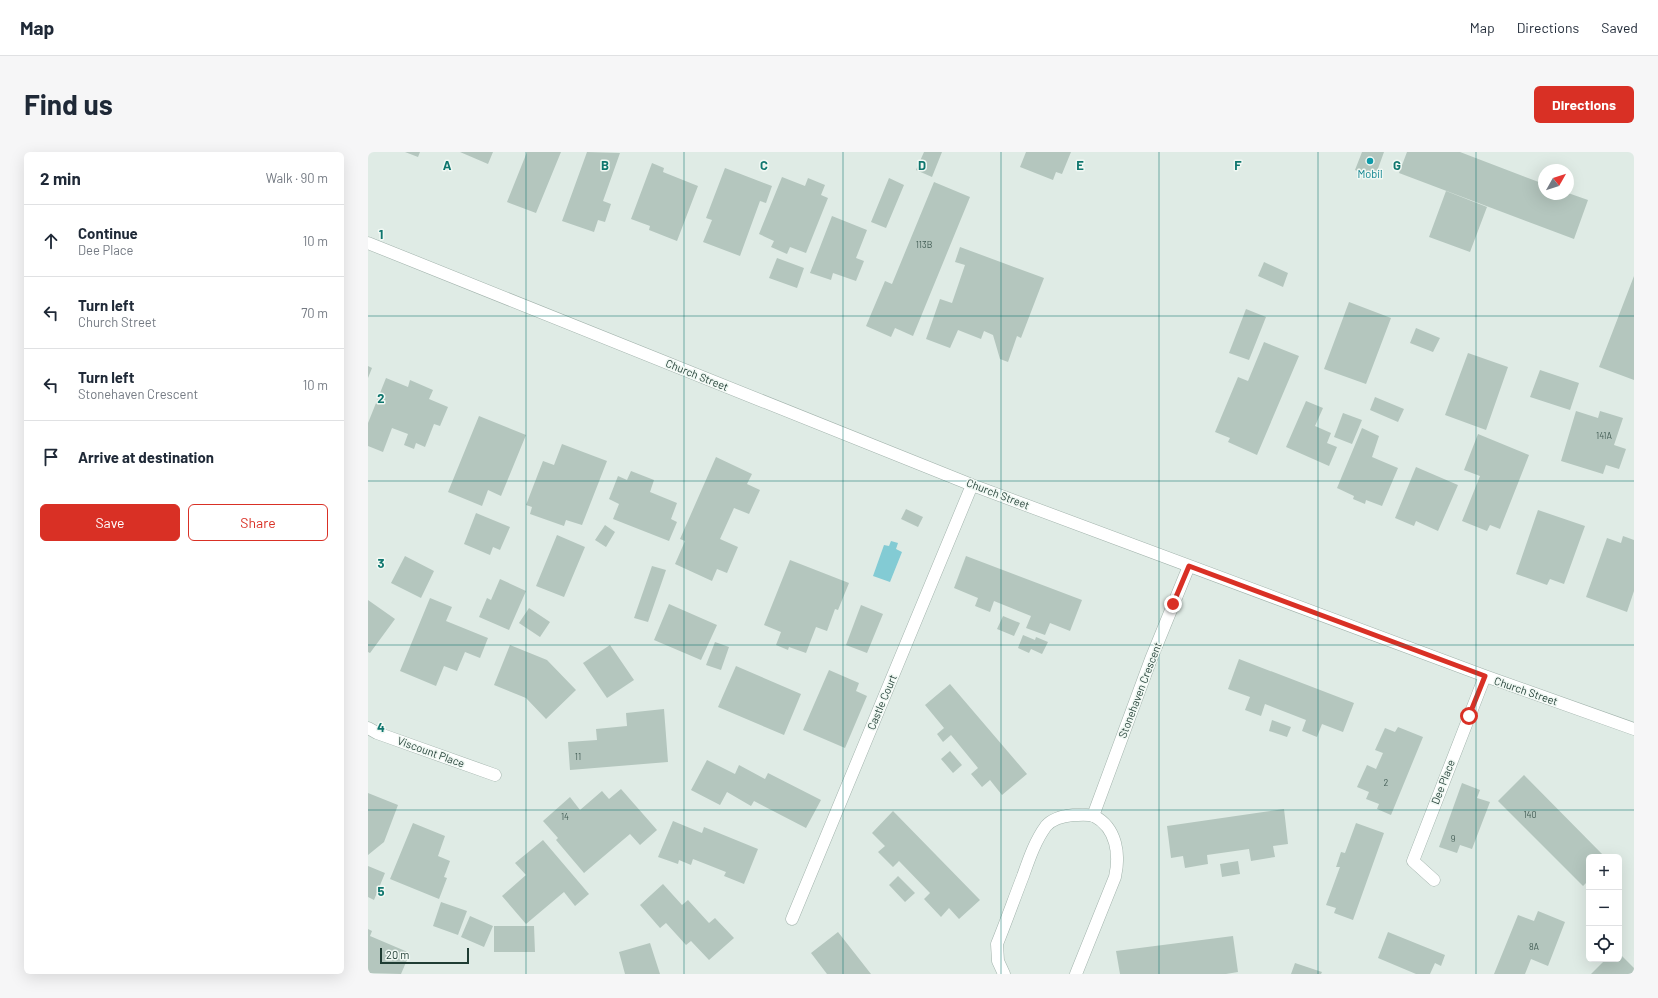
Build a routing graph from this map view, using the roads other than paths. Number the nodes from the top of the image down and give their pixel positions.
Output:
1 (368, 243) edge
2 (972, 485) junction
3 (1189, 566) junction
4 (1485, 676) junction
5 (368, 728) edge
6 (1634, 729) edge
7 (495, 775) dead end
8 (1093, 816) junction
9 (1434, 880) dead end
10 (792, 919) dead end
11 (1004, 974) edge
12 (1076, 974) edge

1 - 2 street, Church Street
2 - 3 street, Church Street
2 - 10 street, Castle Court
3 - 4 street, Church Street
3 - 8 street, Stonehaven Crescent
4 - 6 street, Church Street
4 - 9 street, Dee Place
5 - 7 street, Viscount Place
8 - 11 street
8 - 12 street

